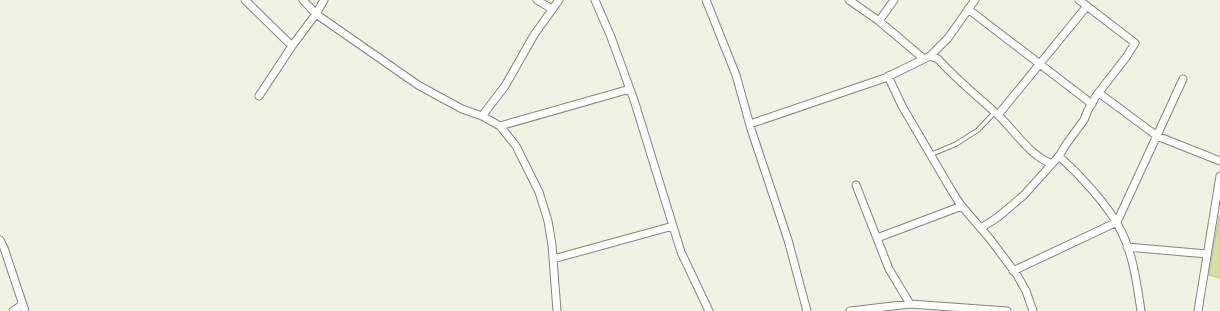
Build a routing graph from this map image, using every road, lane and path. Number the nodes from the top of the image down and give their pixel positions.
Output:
1 (245, 0) edge
2 (303, 0) edge
3 (324, 0) edge
4 (537, 0) edge
5 (559, 0) edge
6 (595, 0) edge
7 (706, 0) edge
8 (849, 0) edge
9 (894, 0) edge
10 (975, 0) edge
11 (1080, 0) edge
12 (1087, 6) junction
13 (552, 9) junction
14 (968, 10) junction
15 (316, 14) junction
16 (879, 22) junction
17 (292, 46) junction
18 (927, 57) junction
19 (1040, 64) junction
20 (888, 76) junction
21 (1183, 79) dead end
22 (630, 89) junction
23 (1099, 93) junction
24 (259, 96) dead end
25 (1092, 104) junction
26 (997, 114) junction
27 (482, 116) junction
28 (750, 124) junction
29 (500, 126) junction
30 (1157, 136) junction
31 (930, 155) junction
32 (1059, 156) junction
33 (1220, 160) edge
34 (1052, 164) junction
35 (1220, 176) edge
36 (856, 185) dead end
37 (962, 206) junction
38 (1117, 222) junction
39 (673, 226) junction
40 (981, 228) junction
41 (877, 238) junction
42 (0, 240) edge
43 (1127, 247) junction
44 (1207, 254) junction
45 (553, 259) junction
46 (1013, 271) junction
47 (910, 304) junction
48 (24, 308) edge
49 (940, 309) edge
50 (13, 311) edge
51 (556, 311) edge
52 (709, 311) edge
53 (807, 311) edge
54 (850, 311) edge
55 (1007, 311) edge
56 (1033, 311) edge
57 (1141, 311) edge
58 (1198, 311) edge

1 - 17 street
2 - 15 street
3 - 15 street
4 - 13 street
5 - 13 street
6 - 22 street
7 - 28 street
8 - 16 street
9 - 16 street
10 - 14 street
11 - 12 street
12 - 19 street
12 - 23 street
13 - 27 street
14 - 18 street
14 - 19 street
15 - 17 street
15 - 27 street
16 - 18 street
17 - 24 street
18 - 20 street
18 - 26 street
19 - 25 street
19 - 26 street
20 - 28 street
20 - 31 street
21 - 30 street
22 - 29 street
22 - 39 street
23 - 25 street
23 - 30 street
25 - 32 street
26 - 31 lane
26 - 34 street
27 - 29 street
28 - 53 street
29 - 45 street
30 - 33 street
30 - 38 street
31 - 37 street
32 - 34 street
32 - 38 street
34 - 40 street
35 - 44 street
36 - 41 street
37 - 40 street
37 - 41 street
38 - 43 street
38 - 46 street
39 - 45 street
39 - 52 street
40 - 46 street
41 - 47 street
42 - 48 street
43 - 44 street
43 - 57 street
44 - 58 street
45 - 51 street
46 - 56 street
47 - 49 street
47 - 54 street
48 - 50 street
49 - 55 street

